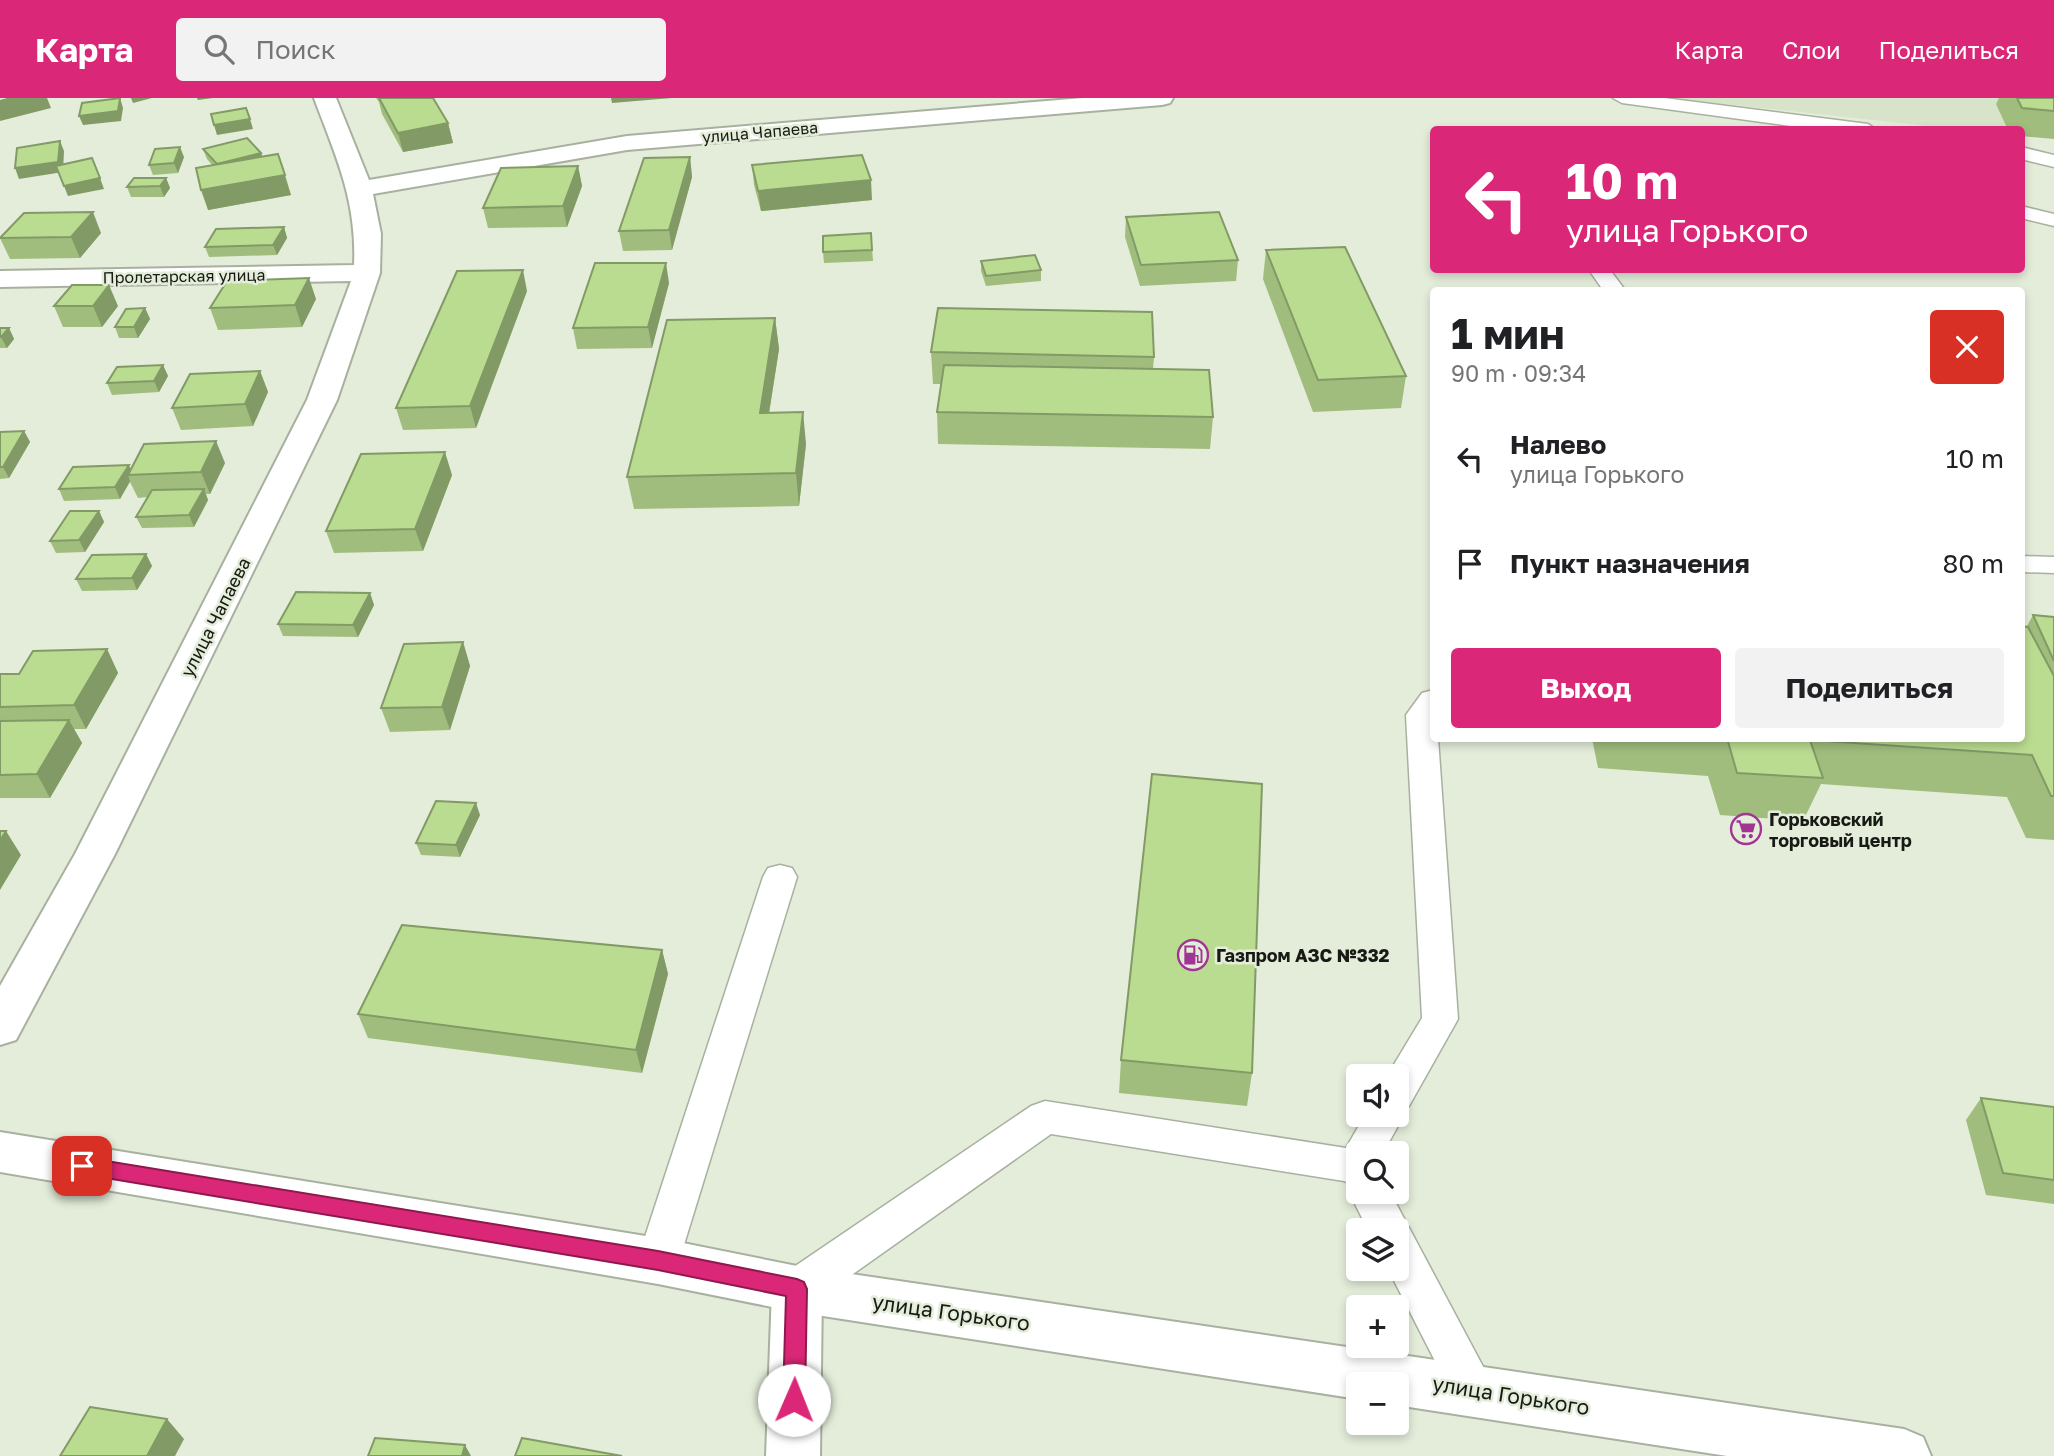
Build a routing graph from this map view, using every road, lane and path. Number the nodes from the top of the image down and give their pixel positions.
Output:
1 (325, 98) edge
2 (1162, 98) edge
3 (1622, 98) edge
4 (1837, 126) edge
5 (2025, 154) edge
6 (2054, 161) edge
7 (360, 189) junction
8 (2025, 213) edge
9 (2054, 220) edge
10 (367, 273) junction
11 (0, 279) edge
12 (2025, 564) edge
13 (2054, 565) edge
14 (1430, 704) edge
15 (780, 877) dead end
16 (0, 1027) edge
17 (1409, 1073) edge
18 (0, 1152) edge
19 (1346, 1167) edge
20 (658, 1261) junction
21 (1409, 1269) edge
22 (797, 1289) junction
23 (1472, 1389) junction
24 (793, 1456) edge
25 (1903, 1456) edge

1 - 7 street, улица Чапаева
2 - 7 street, улица Чапаева
3 - 4 lane
5 - 6 lane
7 - 10 street, улица Чапаева
8 - 9 lane
10 - 11 street, Пролетарская улица
10 - 16 street, улица Чапаева
12 - 13 lane
14 - 17 lane
15 - 20 lane
18 - 20 street, улица Горького
19 - 22 lane
20 - 22 street, улица Горького
21 - 23 lane
22 - 23 street, улица Горького
22 - 24 street
23 - 25 street, улица Горького

